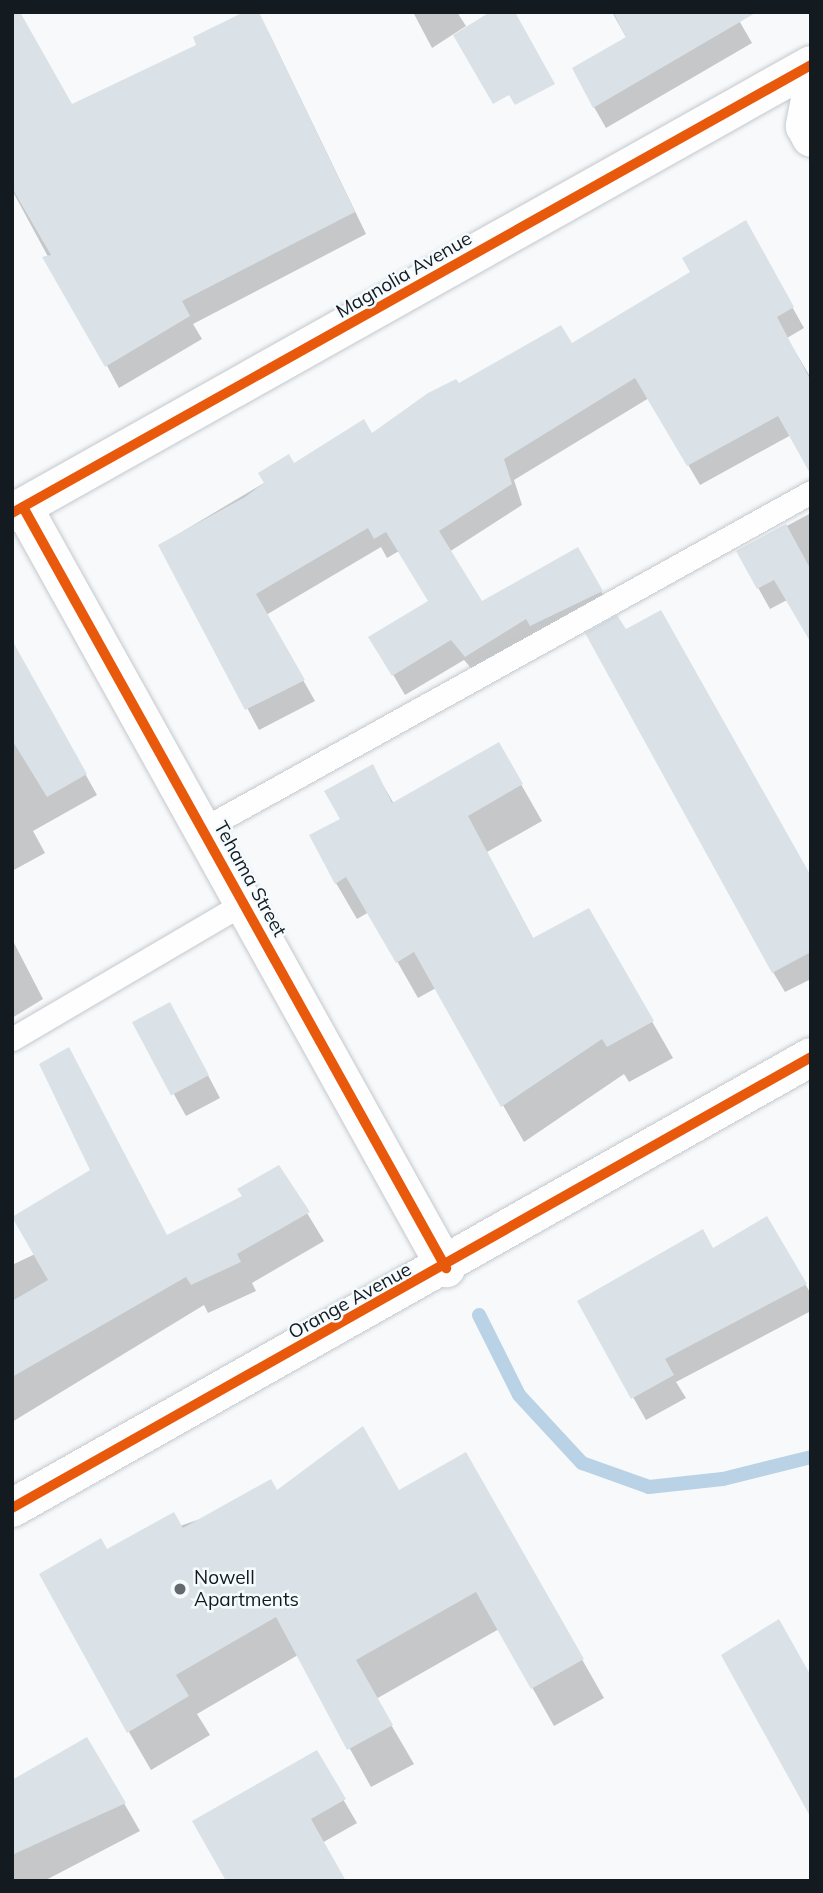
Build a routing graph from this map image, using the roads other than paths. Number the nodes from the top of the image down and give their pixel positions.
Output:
1 (811, 65) edge
2 (811, 94) edge
3 (811, 138) edge
4 (811, 492) edge
5 (18, 510) edge
6 (203, 829) junction
7 (244, 903) junction
8 (12, 1039) edge
9 (811, 1056) edge
10 (446, 1268) junction
11 (12, 1508) edge

1 - 5 street, Magnolia Avenue
2 - 3 street
4 - 6 lane
5 - 6 street, Tehama Street
6 - 7 street, Tehama Street
7 - 8 lane
7 - 10 street, Tehama Street
9 - 10 street, Orange Avenue
10 - 11 street, Orange Avenue

